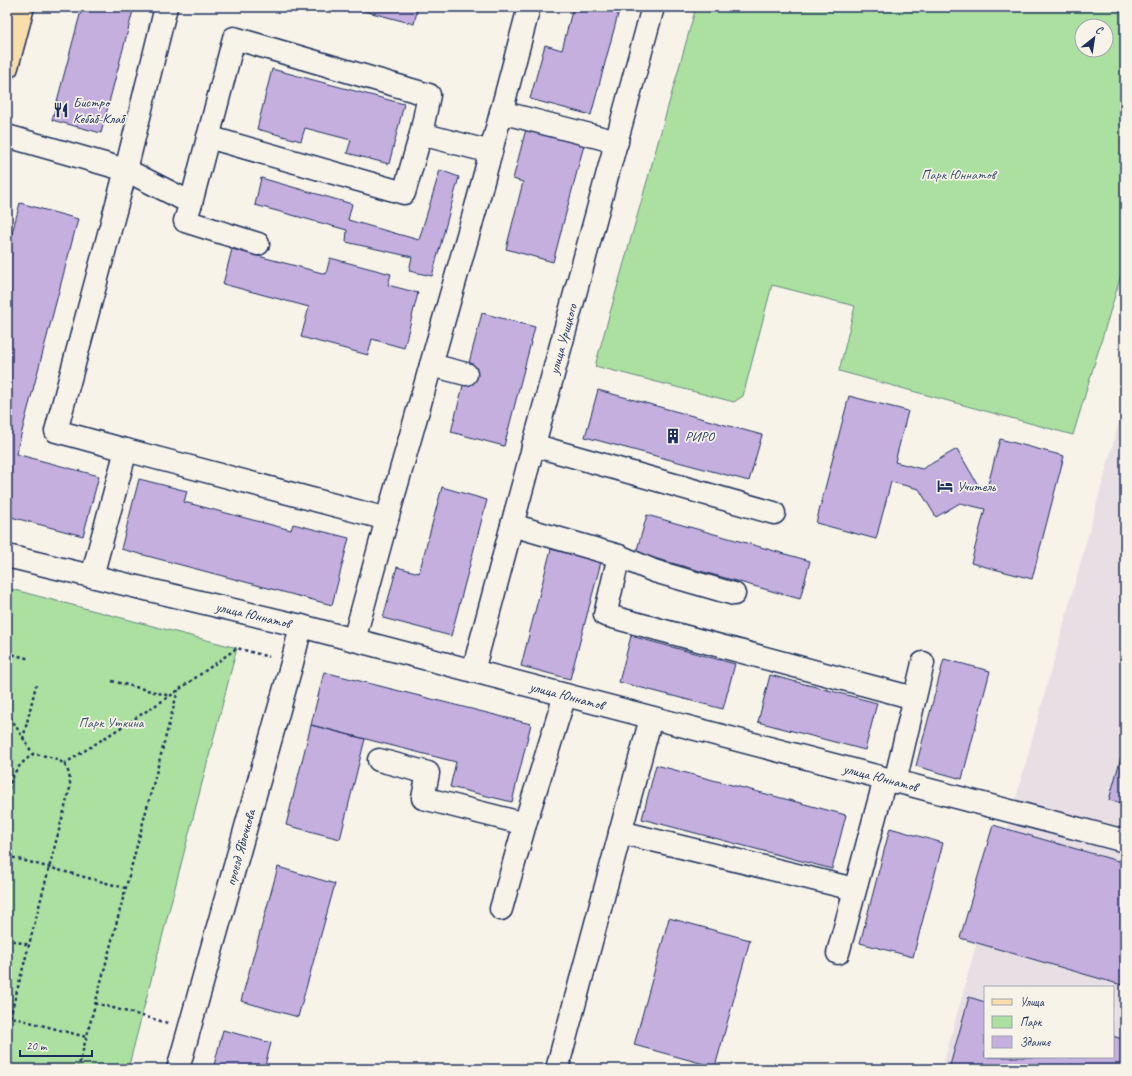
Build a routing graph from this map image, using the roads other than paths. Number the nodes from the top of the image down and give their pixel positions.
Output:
1 (23, 7) edge
2 (166, 7) edge
3 (529, 7) edge
4 (653, 7) edge
5 (7, 67) edge
6 (501, 112) junction
7 (421, 134) junction
8 (7, 136) edge
9 (208, 137) junction
10 (617, 142) junction
11 (490, 152) junction
12 (126, 170) junction
13 (191, 203) junction
14 (258, 244) dead end
15 (431, 365) junction
16 (466, 374) dead end
17 (533, 446) junction
18 (126, 450) junction
19 (774, 513) dead end
20 (387, 519) junction
21 (512, 525) junction
22 (7, 556) edge
23 (619, 556) junction
24 (92, 576) junction
25 (734, 594) dead end
26 (301, 626) junction
27 (354, 640) junction
28 (923, 663) dead end
29 (474, 671) junction
30 (565, 695) junction
31 (914, 698) junction
32 (651, 718) junction
33 (379, 760) dead end
34 (890, 780) junction
35 (525, 824) junction
36 (620, 832) junction
37 (1125, 841) edge
38 (854, 889) junction
39 (501, 910) dead end
40 (838, 953) dead end
41 (178, 1069) edge
42 (556, 1069) edge

1 - 5 main road
2 - 12 street
3 - 6 street
4 - 10 street, улица Урицкого
6 - 10 street
6 - 11 street
7 - 9 street
7 - 9 street
7 - 11 street
8 - 12 street
9 - 13 street
10 - 17 street, улица Урицкого
11 - 15 street
12 - 13 street
12 - 18 street
13 - 14 street
15 - 16 street
15 - 20 street
17 - 19 street
17 - 21 street, улица Урицкого
18 - 20 street
18 - 24 street
20 - 27 street
21 - 23 street
21 - 29 street, улица Урицкого
22 - 24 street, улица Юннатов
23 - 25 street
23 - 31 street
24 - 26 street, улица Юннатов
26 - 27 street, улица Юннатов
26 - 41 street, проезд Яблочкова
27 - 29 street, улица Юннатов
28 - 31 street
29 - 30 street, улица Юннатов
30 - 32 street, улица Юннатов
30 - 35 street
31 - 34 street
32 - 34 street, улица Юннатов
32 - 36 street
33 - 35 street
34 - 37 street, улица Юннатов
34 - 38 street
35 - 39 street
36 - 38 street
36 - 42 street
38 - 40 street

